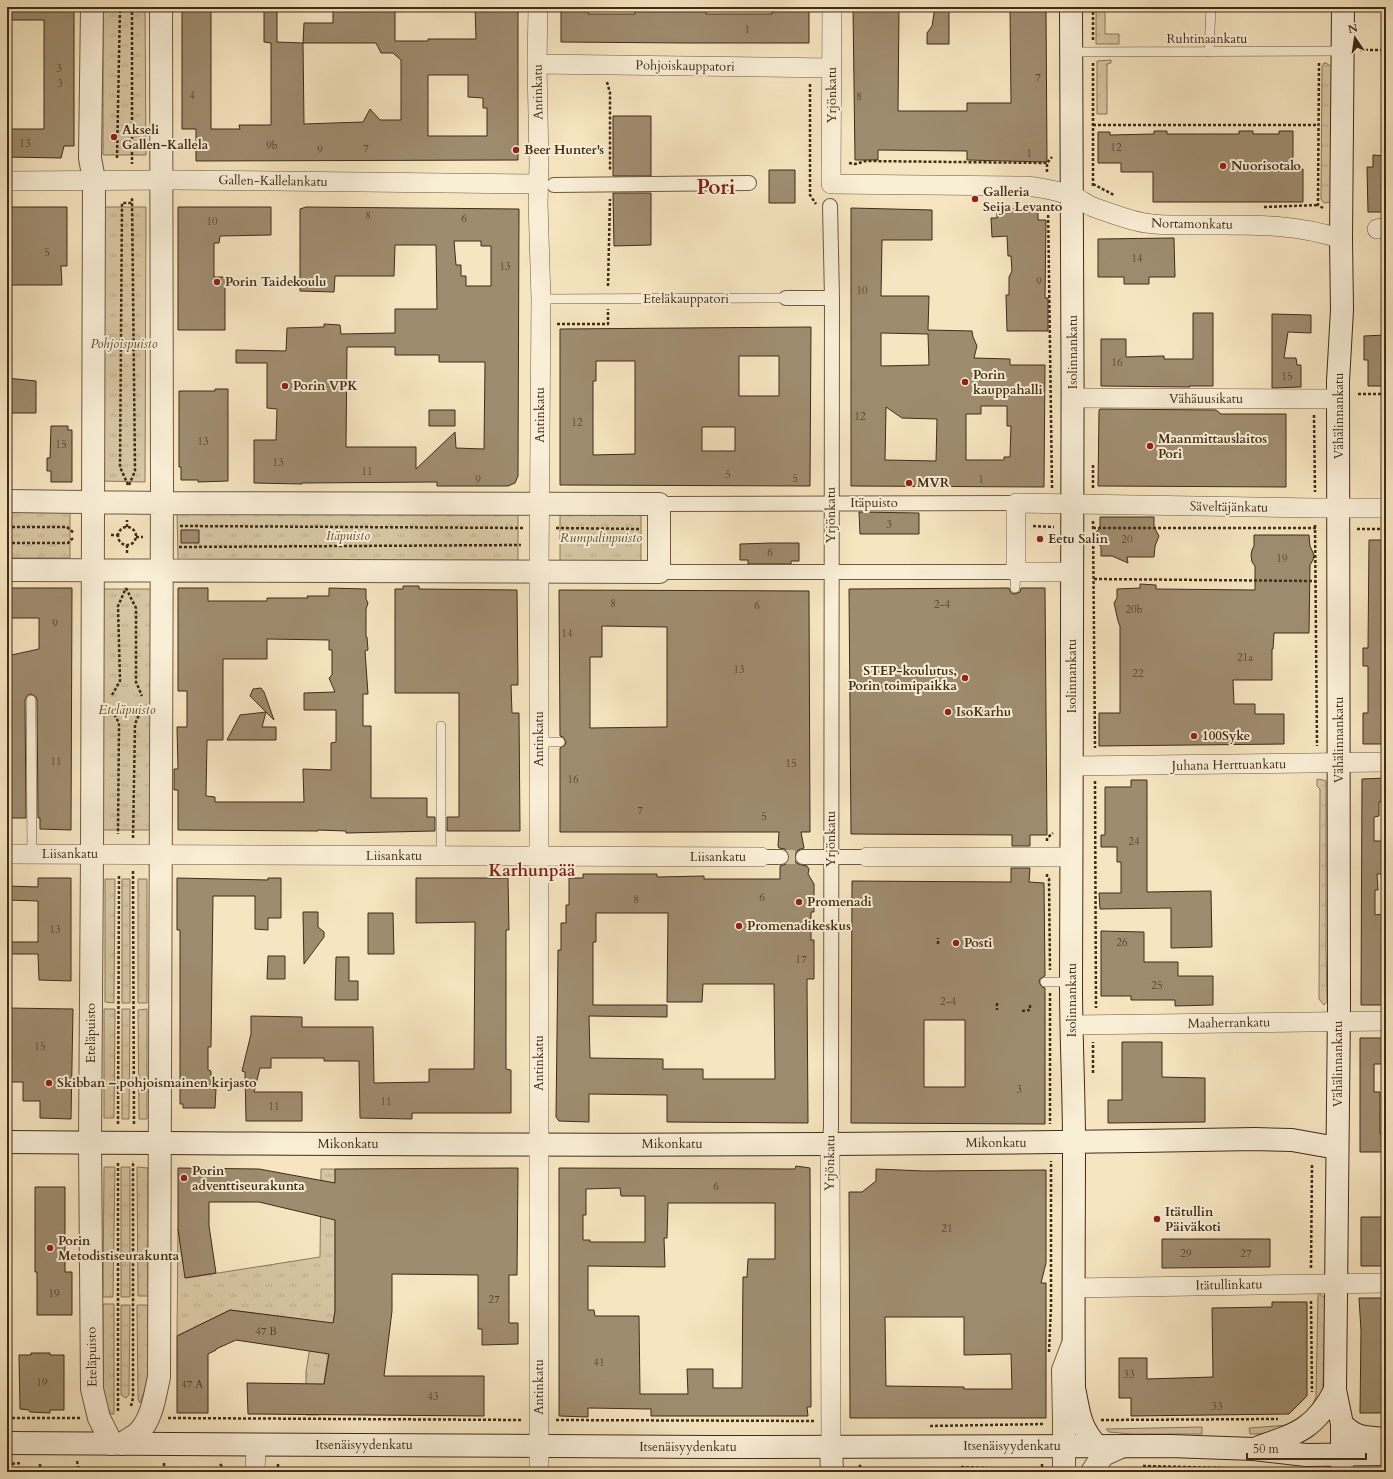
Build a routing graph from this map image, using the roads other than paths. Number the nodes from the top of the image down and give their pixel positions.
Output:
1 (92, 7) edge
2 (161, 7) edge
3 (538, 7) edge
4 (832, 7) edge
5 (1072, 7) edge
6 (1211, 7) edge
7 (1343, 7) edge
8 (1351, 51) junction
9 (1072, 52) junction
10 (1209, 52) junction
11 (537, 64) junction
12 (832, 68) junction
13 (94, 180) junction
14 (7, 181) edge
15 (161, 181) junction
16 (749, 183) dead end
17 (832, 184) joint
18 (546, 185) junction
19 (1072, 196) junction
20 (830, 206) road end
21 (1341, 239) junction
22 (786, 298) joint
23 (832, 298) junction
24 (541, 300) junction
25 (1348, 397) junction
26 (1073, 398) junction
27 (7, 501) edge
28 (93, 503) junction
29 (161, 503) junction
30 (539, 503) junction
31 (832, 503) junction
32 (659, 504) junction
33 (1016, 504) junction
34 (1062, 504) junction
35 (1338, 507) junction
36 (1386, 508) edge
37 (7, 570) edge
38 (93, 570) junction
39 (161, 571) junction
40 (539, 572) junction
41 (659, 572) junction
42 (831, 572) junction
43 (1072, 572) junction
44 (1016, 580) junction
45 (31, 700) dead end
46 (441, 726) dead end
47 (539, 742) junction
48 (560, 742) dead end
49 (1386, 762) edge
50 (1338, 763) junction
51 (1073, 766) junction
52 (7, 854) edge
53 (32, 854) junction
54 (92, 854) junction
55 (160, 855) junction
56 (441, 856) junction
57 (540, 856) junction
58 (761, 857) joint
59 (781, 857) tunnel mouth
60 (803, 857) tunnel mouth
61 (831, 857) junction
62 (867, 857) joint
63 (1072, 857) junction
64 (1045, 982) dead end
65 (1071, 982) junction
66 (1386, 1021) edge
67 (1338, 1022) junction
68 (1072, 1025) junction
69 (7, 1142) edge
70 (1074, 1142) junction
71 (90, 1143) junction
72 (158, 1144) junction
73 (539, 1144) junction
74 (830, 1144) junction
75 (1337, 1148) junction
76 (1386, 1283) edge
77 (1336, 1284) junction
78 (1073, 1288) junction
79 (1335, 1390) junction
80 (1072, 1420) junction
81 (1346, 1428) junction
82 (1386, 1439) edge
83 (117, 1444) junction
84 (256, 1445) junction
85 (539, 1446) junction
86 (1096, 1446) junction
87 (1123, 1446) junction
88 (831, 1447) junction
89 (1254, 1449) junction
90 (8, 1454) edge
91 (1386, 1454) edge
92 (1064, 1458) edge
93 (1316, 1463) edge
94 (1342, 1463) edge
95 (255, 1472) edge
96 (539, 1472) edge
97 (832, 1472) edge
98 (1092, 1472) edge

1 - 13 main road
2 - 15 main road
3 - 11 street, Antinkatu
4 - 12 street, Yrjönkatu
5 - 9 main road, Isolinnankatu
6 - 10 lane
7 - 8 main road, Vähälinnankatu
8 - 10 lane, Ruhtinaankatu
8 - 21 main road, Vähälinnankatu
9 - 10 lane, Ruhtinaankatu
9 - 19 main road, Isolinnankatu
11 - 12 street, Pohjoiskauppatori
11 - 18 street, Antinkatu
12 - 17 street, Yrjönkatu
13 - 14 street, Gallen-Kallelankatu
13 - 15 street, Gallen-Kallelankatu
13 - 28 main road
15 - 18 street, Gallen-Kallelankatu
15 - 29 main road
16 - 18 street
17 - 19 street, Nortamonkatu
18 - 24 street, Antinkatu
19 - 21 street, Nortamonkatu
19 - 26 main road, Isolinnankatu
20 - 23 street, Yrjönkatu
21 - 25 main road, Vähälinnankatu
22 - 23 street, Eteläkauppatori
22 - 24 lane, Eteläkauppatori
23 - 31 street, Yrjönkatu
24 - 30 street, Antinkatu
25 - 26 street, Vähäuusikatu
25 - 35 main road, Vähälinnankatu
26 - 34 main road, Isolinnankatu
27 - 28 main road, Itäpuisto
28 - 29 main road, Itäpuisto
28 - 38 main road, Eteläpuisto
29 - 30 main road, Itäpuisto
29 - 39 main road
30 - 32 main road, Itäpuisto
30 - 40 street, Antinkatu
31 - 32 street, Itäpuisto
31 - 33 street, Itäpuisto
31 - 42 street, Yrjönkatu
32 - 41 main road
33 - 34 street, Itäpuisto
33 - 44 street
34 - 35 street, Säveltäjänkatu
34 - 43 main road, Isolinnankatu
35 - 36 street, Säveltäjänkatu
35 - 50 main road, Vähälinnankatu
37 - 38 main road
38 - 39 main road
38 - 54 main road, Eteläpuisto
39 - 40 main road
39 - 55 main road
40 - 41 main road
40 - 47 street, Antinkatu
41 - 42 street
42 - 44 street
42 - 61 street, Yrjönkatu
43 - 44 street
43 - 51 main road, Isolinnankatu
45 - 53 lane
46 - 56 lane
47 - 48 lane
47 - 57 street, Antinkatu
49 - 50 street, Juhana Herttuankatu
50 - 51 street, Juhana Herttuankatu
50 - 67 main road, Vähälinnankatu
51 - 63 main road, Isolinnankatu
52 - 53 street, Liisankatu
53 - 54 street, Liisankatu
54 - 55 street, Liisankatu
54 - 71 main road, Eteläpuisto
55 - 56 street, Liisankatu
55 - 72 main road
56 - 57 street, Liisankatu
57 - 58 street, Liisankatu
57 - 73 street, Antinkatu
58 - 59 street, Liisankatu
60 - 61 street
61 - 62 street
61 - 74 street, Yrjönkatu
62 - 63 street
63 - 65 main road, Isolinnankatu
64 - 65 lane
65 - 68 main road, Isolinnankatu
66 - 67 street, Maaherrankatu
67 - 68 street, Maaherrankatu
67 - 75 main road, Vähälinnankatu
68 - 70 main road, Isolinnankatu
69 - 71 main road, Mikonkatu
70 - 74 main road, Mikonkatu
70 - 75 main road, Mikonkatu
70 - 78 main road, Isolinnankatu
71 - 72 main road, Mikonkatu
71 - 83 main road, Eteläpuisto
72 - 73 main road, Mikonkatu
72 - 83 main road
73 - 74 main road, Mikonkatu
73 - 85 street, Antinkatu
74 - 88 street, Yrjönkatu
75 - 77 main road, Vähälinnankatu
76 - 77 street, Itätullinkatu
77 - 78 street, Itätullinkatu
77 - 79 main road, Vähälinnankatu
78 - 80 main road, Isolinnankatu
79 - 81 main road, Vähälinnankatu
79 - 89 main road, Itsenäisyydenkatu
80 - 86 main road, Isolinnankatu
80 - 92 main road
81 - 82 main road
81 - 94 main road, Vähälinnankatu
83 - 84 main road, Itsenäisyydenkatu
83 - 90 main road, Itsenäisyydenkatu
84 - 85 main road, Itsenäisyydenkatu
84 - 95 street
85 - 88 main road, Itsenäisyydenkatu
85 - 96 street, Antinkatu
86 - 87 main road, Itsenäisyydenkatu
86 - 92 main road, Itsenäisyydenkatu
87 - 89 main road, Itsenäisyydenkatu
87 - 98 main road
88 - 92 main road, Itsenäisyydenkatu
88 - 97 main road, Yrjönkatu
89 - 93 main road, Itsenäisyydenkatu
91 - 94 main road, Itsenäisyydenkatu
93 - 94 main road, Itsenäisyydenkatu

